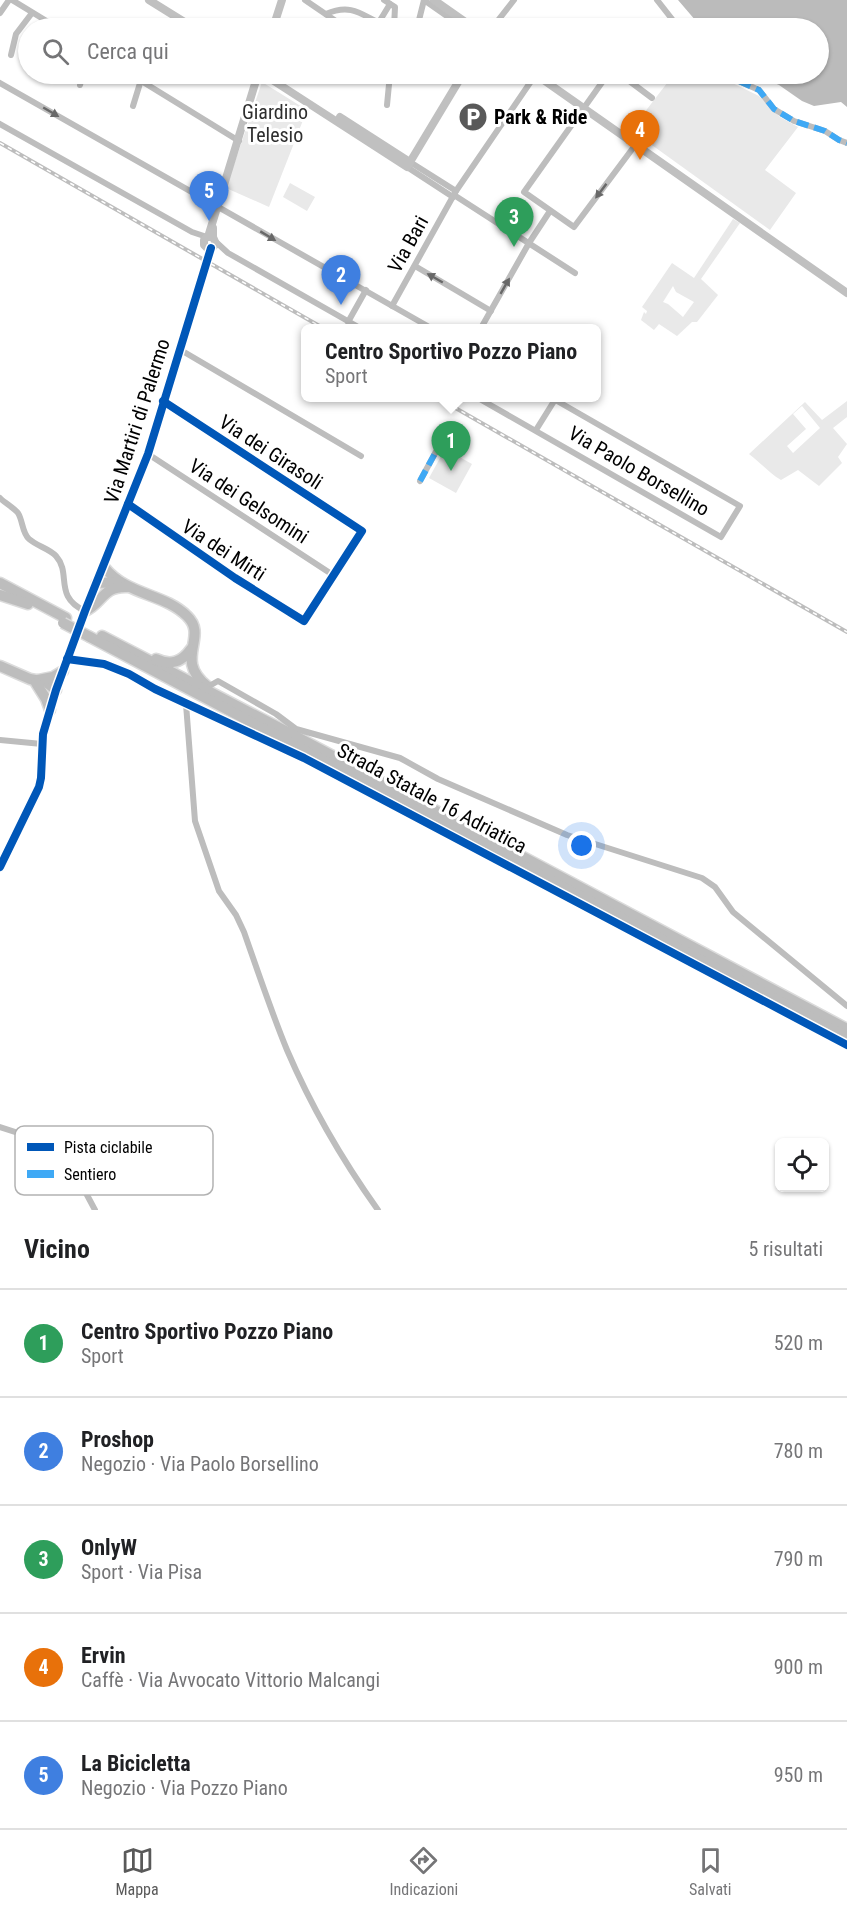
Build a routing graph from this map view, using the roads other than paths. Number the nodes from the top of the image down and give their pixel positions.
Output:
1 (11, 0) edge
2 (149, 0) edge
3 (160, 0) edge
4 (282, 0) edge
5 (305, 0) edge
6 (424, 0) edge
7 (434, 0) edge
8 (514, 0) edge
9 (657, 0) edge
10 (387, 2) edge
11 (32, 12) junction
12 (0, 13) edge
13 (326, 14) junction
14 (28, 18) edge
15 (42, 18) edge
16 (178, 18) edge
17 (188, 18) edge
18 (276, 18) edge
19 (332, 18) edge
20 (373, 18) edge
21 (381, 18) edge
22 (394, 18) edge
23 (420, 18) edge
24 (450, 18) edge
25 (460, 18) edge
26 (500, 18) edge
27 (670, 18) edge
28 (18, 31) edge
29 (11, 55) dead end
30 (0, 83) edge
31 (140, 84) edge
32 (147, 84) edge
33 (255, 84) edge
34 (279, 84) edge
35 (287, 84) edge
36 (389, 84) edge
37 (457, 84) edge
38 (529, 84) edge
39 (551, 84) edge
40 (602, 84) edge
41 (633, 84) edge
42 (746, 84) edge
43 (652, 98) dead end
44 (387, 105) dead end
45 (133, 106) dead end
46 (586, 108) junction
47 (0, 124) edge
48 (238, 141) junction
49 (847, 143) edge
50 (636, 144) junction
51 (409, 164) junction
52 (454, 195) junction
53 (218, 206) junction
54 (550, 211) junction
55 (210, 242) junction
56 (529, 243) junction
57 (415, 266) junction
58 (575, 273) dead end
59 (366, 290) junction
60 (847, 293) edge
61 (392, 306) junction
62 (490, 311) junction
63 (348, 322) junction
64 (352, 324) edge
65 (424, 324) edge
66 (483, 324) edge
67 (178, 349) junction
68 (163, 401) junction
69 (485, 402) edge
70 (552, 402) edge
71 (561, 402) edge
72 (536, 430) junction
73 (446, 432) dead end
74 (148, 454) junction
75 (361, 456) dead end
76 (420, 481) dead end
77 (0, 498) edge
78 (128, 504) junction
79 (104, 567) junction
80 (333, 575) junction
81 (0, 583) edge
82 (97, 583) junction
83 (119, 586) junction
84 (0, 590) edge
85 (0, 595) edge
86 (27, 604) junction
87 (85, 611) junction
88 (64, 620) junction
89 (92, 634) junction
90 (106, 638) junction
91 (192, 649) junction
92 (67, 659) junction
93 (0, 666) edge
94 (63, 671) junction
95 (35, 681) junction
96 (210, 685) dead end
97 (56, 690) junction
98 (193, 696) dead end
99 (227, 700) junction
100 (184, 703) junction
101 (50, 710) junction
102 (0, 741) edge
103 (42, 744) junction
104 (0, 867) edge
105 (847, 1006) edge
106 (847, 1029) edge
107 (847, 1037) edge
108 (847, 1045) edge
109 (0, 1127) edge
110 (15, 1132) edge
111 (88, 1195) edge
112 (96, 1210) edge
113 (378, 1210) edge

1 - 11 street
1 - 12 street
2 - 16 street
3 - 17 street
4 - 18 street
5 - 13 street
6 - 23 street
6 - 24 street
7 - 25 street
8 - 26 street
9 - 27 street
10 - 21 street
10 - 22 street
11 - 14 street
11 - 15 street
13 - 19 street
13 - 20 street
28 - 29 street
30 -> 53 street
31 - 45 street
32 - 48 street
33 - 48 street, Via Martiri di Palermo
34 - 51 street
35 - 51 street
36 - 44 street
37 - 51 street
38 - 52 street, Via Bari
39 - 46 street
40 - 46 street
41 - 43 street
42 - 49 street
46 - 50 street
46 - 54 street
47 - 55 street
48 - 53 street, Via Martiri di Palermo
50 -> 54 street
50 - 60 street
51 - 52 street
52 - 56 street
52 - 57 street, Via Bari
53 - 55 street, Via Martiri di Palermo
53 -> 59 street
54 - 56 street
55 - 63 street
55 - 67 street, Via Martiri di Palermo
56 - 58 street
62 -> 56 street
57 - 61 street, Via Bari
62 -> 57 street
59 - 61 street
59 - 63 street
61 - 65 street
62 - 66 street
63 - 64 street
67 - 68 street, Via Martiri di Palermo
67 - 75 street
68 - 74 street, Via Martiri di Palermo
68 - 80 street, Via dei Girasoli
69 - 72 street, Via Paolo Borsellino
70 - 72 street
71 - 72 street, Via Paolo Borsellino
73 - 76 street
74 - 78 street, Via Martiri di Palermo
74 - 80 street, Via dei Gelsomini
77 - 87 street
78 - 79 street, Via Martiri di Palermo
78 - 80 street, Via dei Mirti
79 - 82 street, Via Martiri di Palermo
79 - 83 highway
81 - 88 highway, Strada Statale 16 Adriatica
82 - 83 highway
82 - 87 street
83 - 87 highway
83 - 91 highway
84 - 86 highway, Strada Statale 16 Adriatica
85 - 86 highway
86 - 88 highway, Strada Statale 16 Adriatica
87 - 92 street
88 - 89 highway, Strada Statale 16 Adriatica
89 - 90 highway, Strada Statale 16 Adriatica
89 - 107 highway, Strada Statale 16 Adriatica
90 - 91 highway
90 - 99 highway, Strada Statale 16 Adriatica
91 - 99 highway
92 - 94 street
92 - 100 street
93 - 95 highway
94 - 95 highway
94 - 97 street
95 - 97 highway
95 - 101 highway
96 - 105 street
97 - 101 street
98 - 100 street
99 - 106 highway, Strada Statale 16 Adriatica
100 - 108 street
100 - 113 street
101 - 103 street
102 - 103 street
103 - 104 street
109 - 110 street
111 - 112 street

